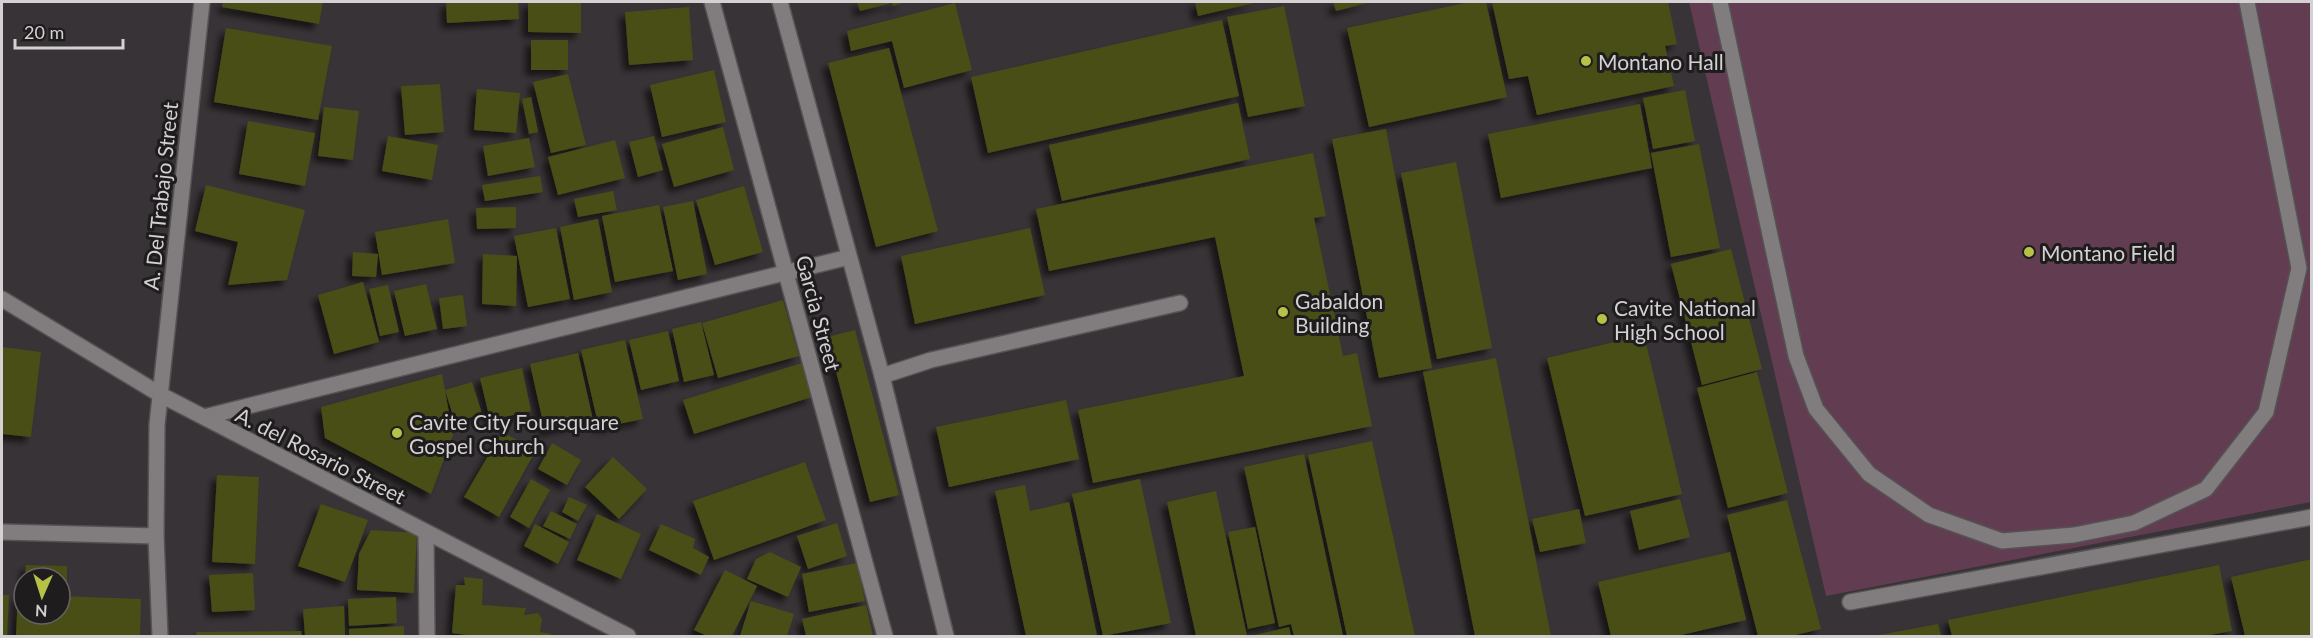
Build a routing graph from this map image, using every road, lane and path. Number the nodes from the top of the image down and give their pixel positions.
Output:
1 (202, 2) edge
2 (711, 2) edge
3 (780, 2) edge
4 (1720, 2) edge
5 (2247, 2) edge
6 (849, 257) junction
7 (787, 273) junction
8 (2, 299) edge
9 (1180, 303) dead end
10 (882, 376) junction
11 (161, 395) junction
12 (204, 417) junction
13 (2312, 517) edge
14 (2, 532) edge
15 (426, 532) junction
16 (156, 536) junction
17 (1850, 602) dead end
18 (160, 636) edge
19 (427, 636) edge
20 (628, 636) edge
21 (885, 636) edge
22 (946, 636) edge

1 - 11 street, A. Del Trabajo Street
2 - 7 street, Garcia Street
3 - 6 street, Garcia Street
4 - 5 street
6 - 7 street
6 - 10 street, Garcia Street
7 - 12 street
7 - 21 street, Garcia Street
8 - 11 street, A. del Rosario Street
9 - 10 street
10 - 22 street, Garcia Street
11 - 12 street, A. del Rosario Street
11 - 16 street, A. Del Trabajo Street
12 - 15 street, A. del Rosario Street
13 - 17 street
14 - 16 street
15 - 19 street
15 - 20 street, A. del Rosario Street
16 - 18 street, A. Del Trabajo Street

